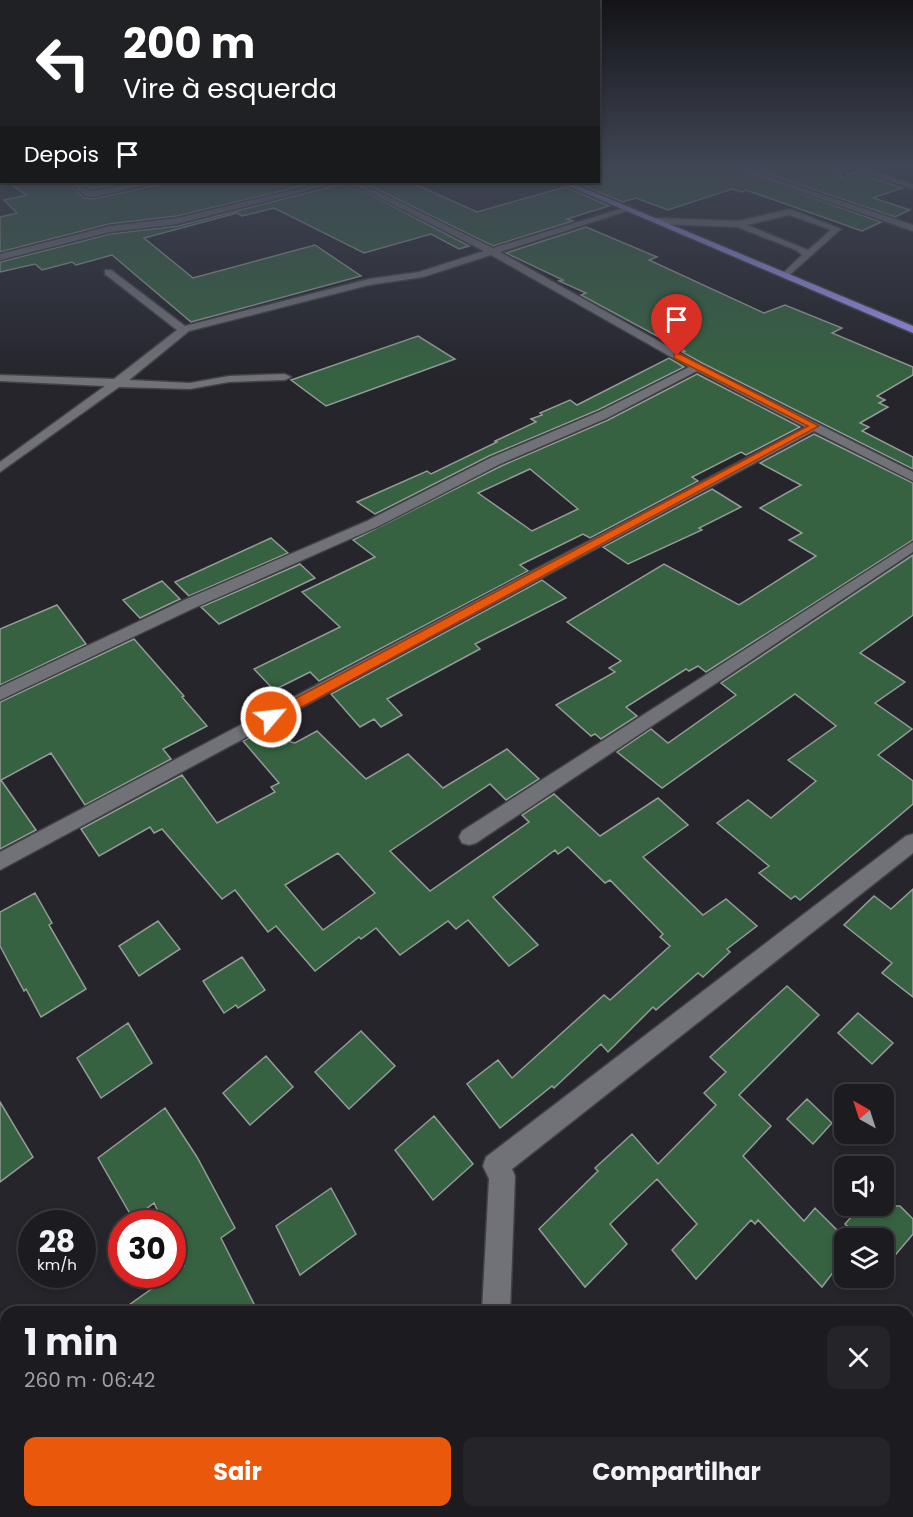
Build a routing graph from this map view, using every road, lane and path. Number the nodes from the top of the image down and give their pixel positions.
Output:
1 (75, 238) edge
2 (465, 238) edge
3 (536, 238) edge
4 (697, 238) edge
5 (773, 238) edge
6 (827, 238) edge
7 (493, 252) junction
8 (808, 255) junction
9 (0, 257) edge
10 (108, 272) dead end
11 (786, 275) junction
12 (185, 329) junction
13 (913, 330) edge
14 (697, 368) junction
15 (285, 376) dead end
16 (0, 378) edge
17 (112, 384) junction
18 (815, 426) junction
19 (0, 468) edge
20 (913, 477) edge
21 (913, 546) edge
22 (0, 694) edge
23 (469, 837) dead end
24 (913, 842) edge
25 (0, 862) edge
26 (496, 1306) edge

1 - 9 street
2 - 7 street
3 - 7 street
4 - 11 highway
5 - 8 street
6 - 8 street
7 - 12 street
7 - 14 street
8 - 11 street
10 - 12 street
11 - 13 highway
12 - 17 street
14 - 18 street
14 - 22 street
15 - 17 street
16 - 17 street
17 - 19 street
18 - 20 street
18 - 25 street
21 - 23 street
24 - 26 street

